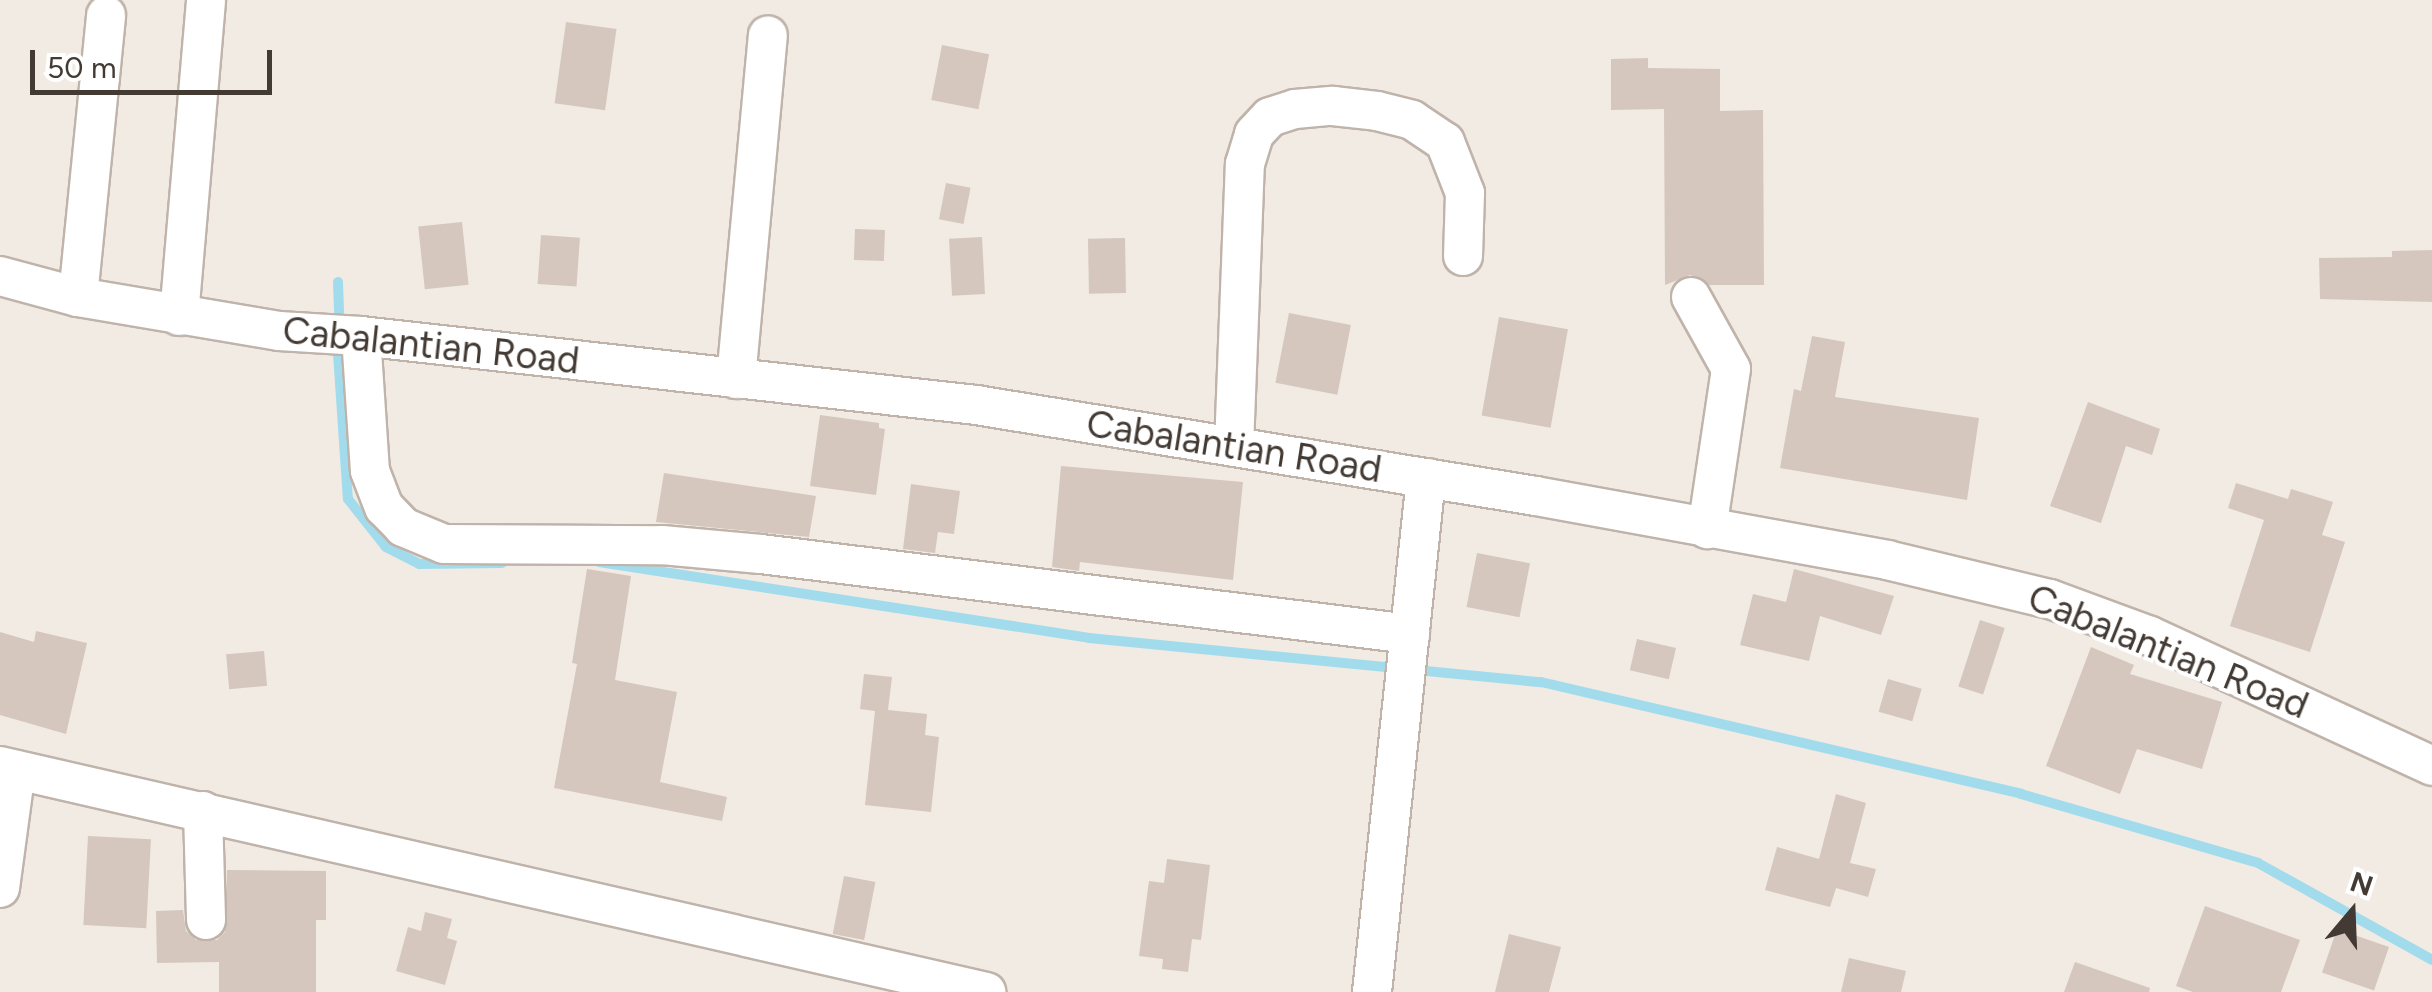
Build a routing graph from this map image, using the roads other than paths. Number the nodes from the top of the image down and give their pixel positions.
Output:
1 (206, 0) edge
2 (106, 15) dead end
3 (768, 35) dead end
4 (1463, 256) dead end
5 (0, 276) edge
6 (1691, 297) dead end
7 (78, 298) junction
8 (179, 316) junction
9 (361, 336) junction
10 (736, 379) junction
11 (1234, 447) junction
12 (1426, 478) junction
13 (1707, 528) junction
14 (1409, 644) junction
15 (2432, 766) edge
16 (8, 768) edge
17 (202, 811) junction
18 (0, 888) edge
19 (206, 920) dead end
20 (892, 981) edge
21 (986, 992) edge
22 (1372, 992) edge

1 - 8 street
2 - 7 street
3 - 10 street
4 - 11 street
5 - 7 street, Cabalantian Road
6 - 13 street
7 - 8 street, Cabalantian Road
8 - 9 street, Cabalantian Road
9 - 10 street, Cabalantian Road
9 - 14 street
10 - 11 street, Cabalantian Road
11 - 12 street, Cabalantian Road
12 - 13 street, Cabalantian Road
12 - 14 street
13 - 15 street, Cabalantian Road
14 - 22 street
16 - 17 street
16 - 18 street
17 - 19 street
17 - 20 street
20 - 21 street

